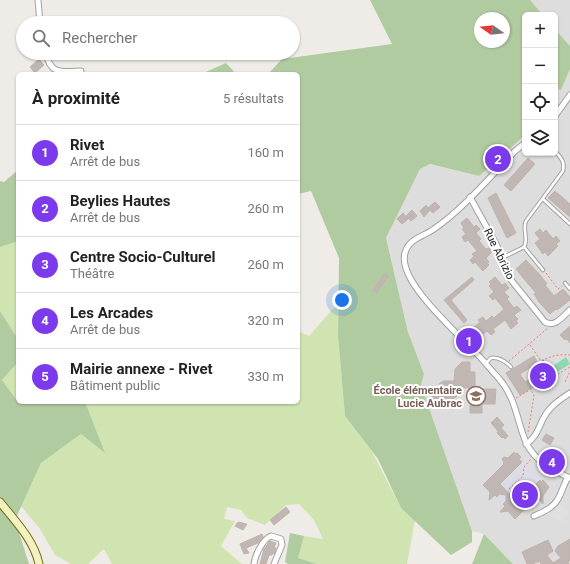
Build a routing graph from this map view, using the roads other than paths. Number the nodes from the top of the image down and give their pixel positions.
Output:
1 (38, 0) edge
2 (39, 16) edge
3 (47, 60) edge
4 (81, 71) dead end
5 (62, 72) edge
6 (62, 72) edge
7 (570, 95) edge
8 (558, 112) edge
9 (522, 145) edge
10 (558, 154) edge
11 (470, 197) junction
12 (543, 199) junction
13 (570, 224) edge
14 (524, 247) junction
15 (502, 258) junction
16 (543, 270) road end
17 (565, 283) road end
18 (570, 289) edge
19 (570, 310) edge
20 (486, 364) junction
21 (511, 367) dead end
22 (570, 393) edge
23 (528, 443) junction
24 (569, 478) edge
25 (0, 502) edge
26 (534, 516) dead end
27 (39, 564) edge
28 (254, 564) edge
29 (274, 564) edge

1 - 2 street
3 - 6 street
4 - 5 street
7 - 8 street
9 - 11 street
10 - 12 lane
11 - 15 street, Rue Abrizio
11 - 20 street
12 - 13 lane
12 - 14 lane
14 - 15 lane
14 - 16 lane
15 - 19 street, Rue Abrizio
17 - 18 lane
20 - 21 lane
20 - 23 street
22 - 23 street
23 - 24 street
24 - 26 street
25 - 27 street
28 - 29 street

